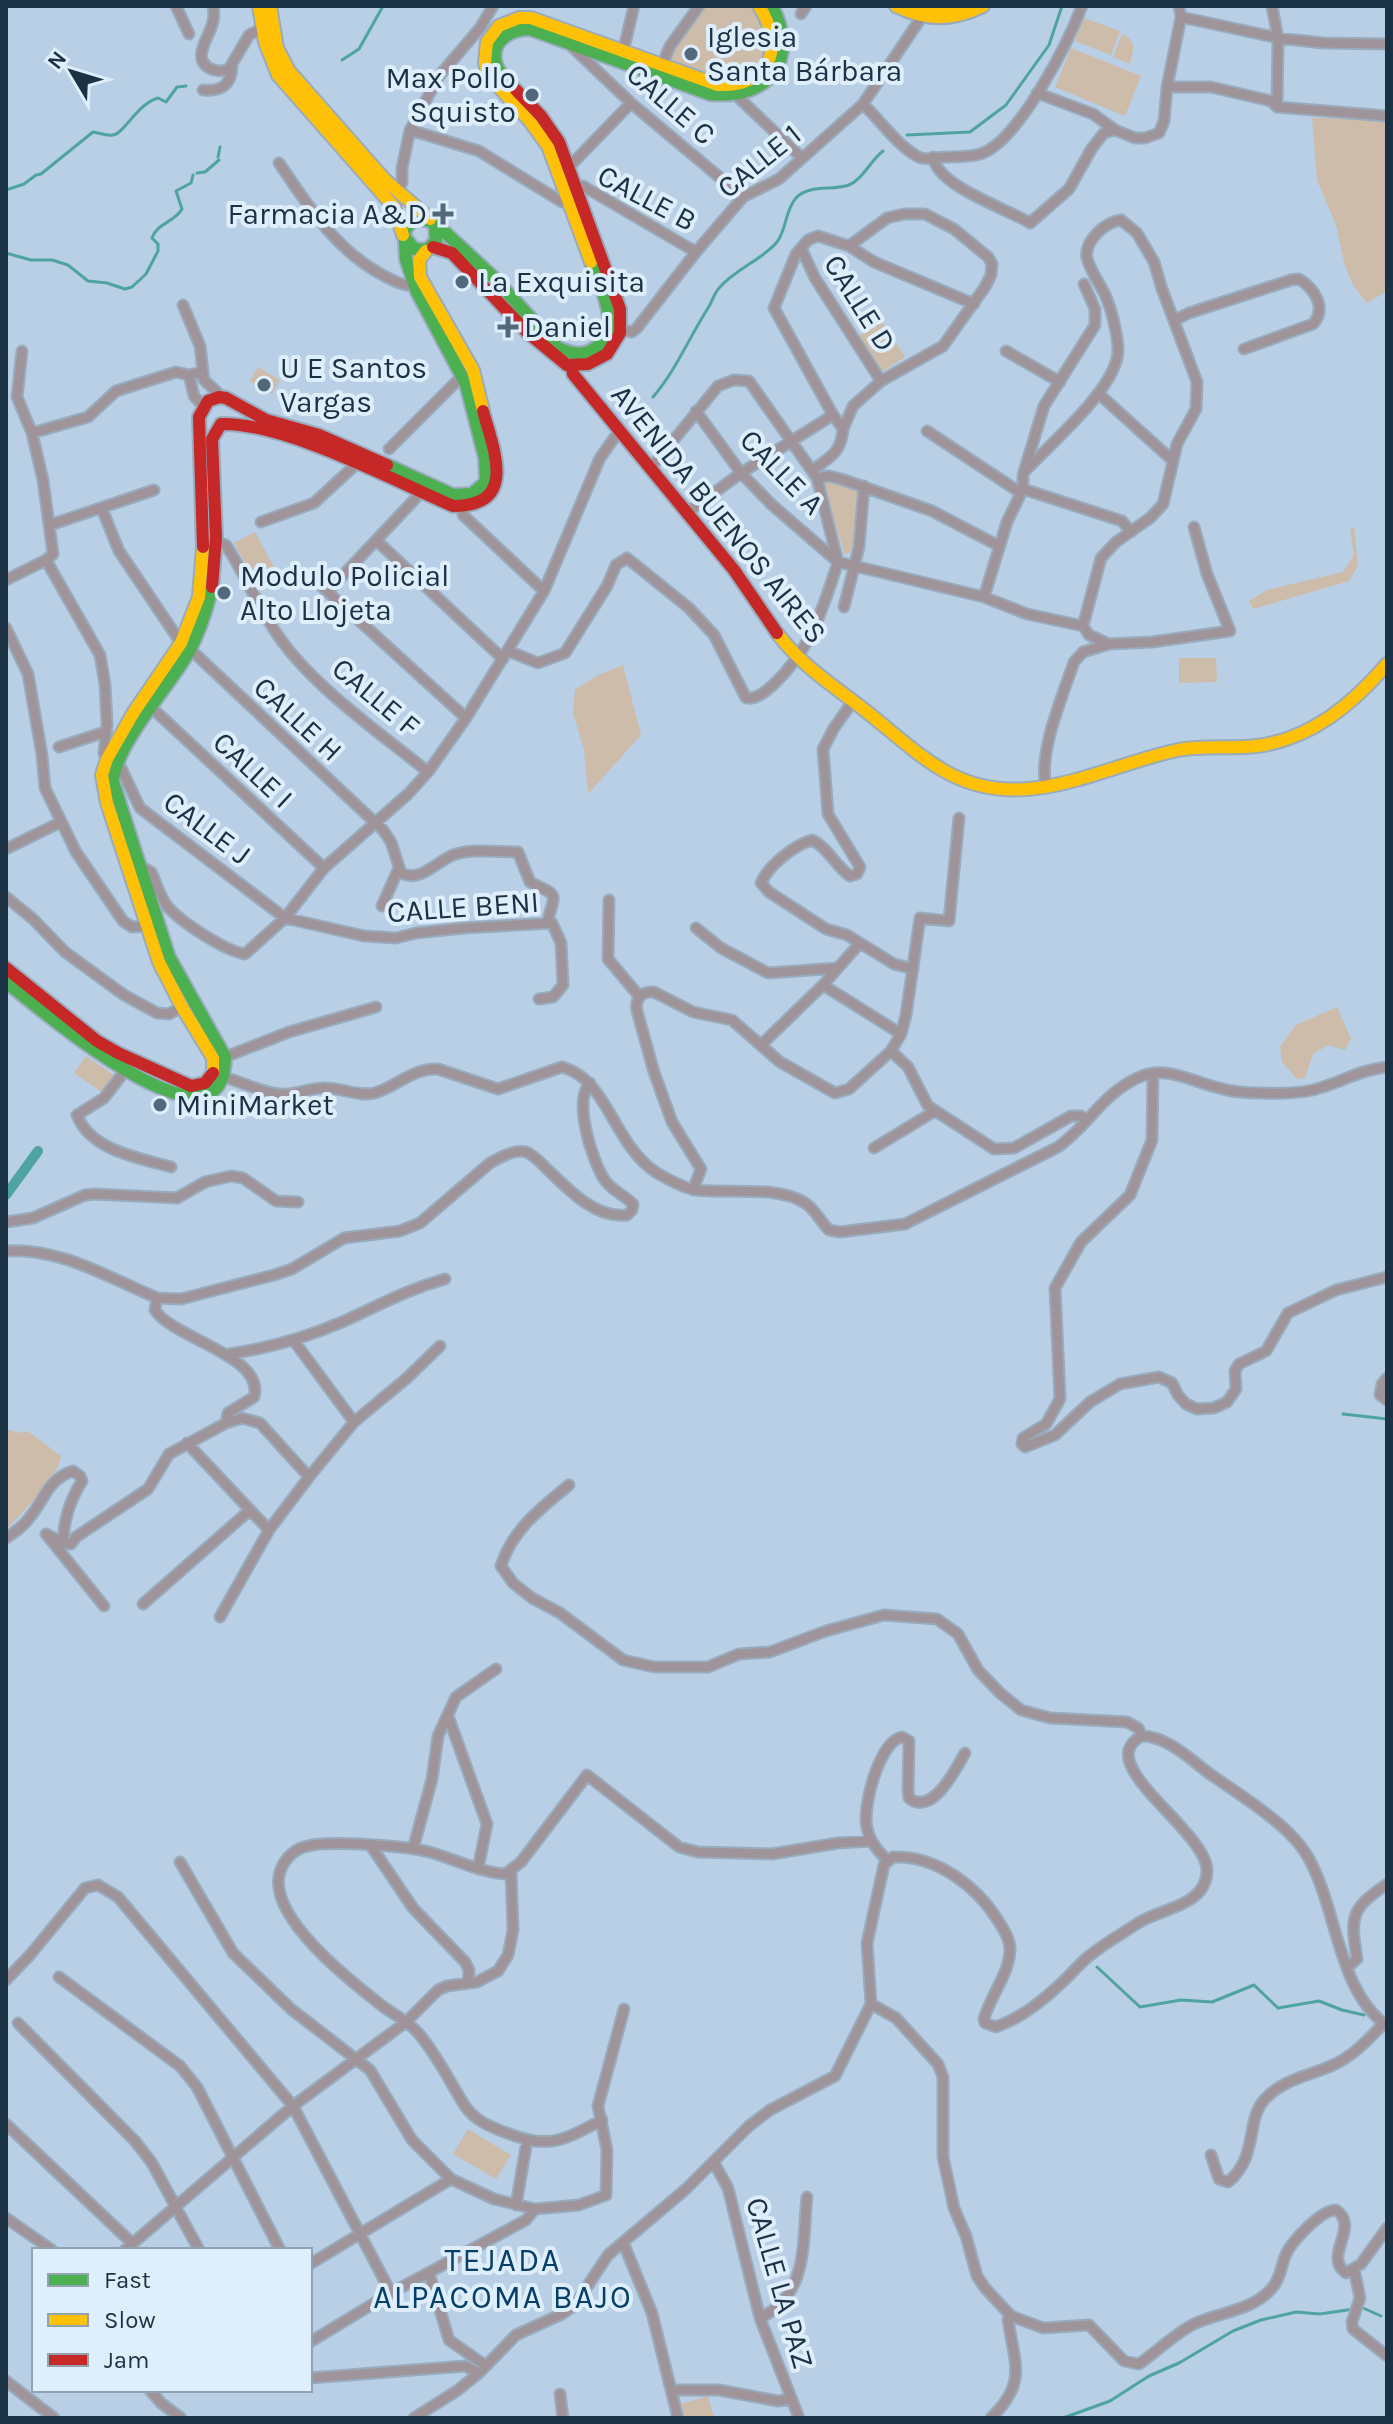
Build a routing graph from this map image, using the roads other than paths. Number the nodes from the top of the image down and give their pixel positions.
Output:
1 (176, 6) edge
2 (213, 6) edge
3 (259, 6) edge
4 (270, 6) edge
5 (493, 6) edge
6 (634, 6) edge
7 (699, 6) edge
8 (759, 6) edge
9 (772, 6) edge
10 (896, 6) edge
11 (956, 6) edge
12 (983, 6) edge
13 (1082, 6) edge
14 (1179, 6) edge
15 (1272, 6) edge
16 (921, 10) edge
17 (1181, 17) junction
18 (261, 29) junction
19 (189, 34) dead end
20 (490, 35) junction
21 (779, 36) junction
22 (571, 38) junction
23 (1278, 38) junction
24 (1387, 44) edge
25 (621, 57) junction
26 (232, 65) junction
27 (662, 65) junction
28 (1167, 87) junction
29 (203, 90) dead end
30 (737, 92) junction
31 (1037, 93) junction
32 (631, 103) junction
33 (863, 104) junction
34 (1277, 107) junction
35 (1387, 116) edge
36 (410, 130) junction
37 (1115, 130) junction
38 (933, 157) junction
39 (802, 158) junction
40 (279, 163) dead end
41 (402, 168) junction
42 (564, 169) junction
43 (381, 182) junction
44 (402, 183) dead end
45 (576, 188) junction
46 (743, 197) junction
47 (568, 199) junction
48 (433, 221) junction
49 (404, 238) junction
50 (849, 246) junction
51 (801, 248) junction
52 (430, 249) junction
53 (696, 252) junction
54 (1084, 284) dead end
55 (413, 286) junction
56 (974, 304) junction
57 (183, 305) dead end
58 (1175, 320) junction
59 (621, 330) junction
60 (1244, 349) dead end
61 (22, 351) dead end
62 (1006, 351) dead end
63 (573, 360) junction
64 (202, 372) junction
65 (468, 373) junction
66 (189, 375) junction
67 (881, 381) junction
68 (1060, 382) junction
69 (1099, 394) junction
70 (219, 397) junction
71 (203, 406) junction
72 (696, 411) junction
73 (833, 415) junction
74 (843, 429) junction
75 (619, 431) junction
76 (927, 431) dead end
77 (32, 433) junction
78 (793, 442) junction
79 (389, 449) dead end
80 (357, 457) junction
81 (1172, 460) junction
82 (650, 469) junction
83 (1024, 472) junction
84 (741, 473) junction
85 (815, 474) junction
86 (421, 486) junction
87 (864, 486) junction
88 (154, 490) dead end
89 (1022, 491) junction
90 (462, 502) junction
91 (102, 509) junction
92 (688, 512) junction
93 (261, 522) dead end
94 (50, 525) junction
95 (1194, 527) dead end
96 (1131, 532) junction
97 (210, 541) junction
98 (377, 541) junction
99 (999, 546) junction
100 (46, 560) junction
101 (838, 562) junction
102 (856, 565) junction
103 (295, 577) dead end
104 (6, 580) edge
105 (328, 591) junction
106 (544, 591) junction
107 (984, 597) junction
108 (844, 607) dead end
109 (1083, 626) junction
110 (6, 628) edge
111 (1109, 644) junction
112 (186, 646) junction
113 (505, 655) junction
114 (799, 658) junction
115 (1387, 664) edge
116 (853, 701) junction
117 (151, 707) junction
118 (466, 718) junction
119 (105, 732) junction
120 (59, 747) dead end
121 (112, 762) junction
122 (428, 772) junction
123 (1046, 786) junction
124 (959, 818) dead end
125 (61, 822) junction
126 (375, 823) junction
127 (6, 849) edge
128 (324, 868) junction
129 (398, 870) junction
130 (136, 876) junction
131 (6, 897) edge
132 (609, 900) dead end
133 (382, 906) dead end
134 (285, 918) junction
135 (547, 923) junction
136 (152, 924) junction
137 (696, 928) dead end
138 (859, 944) junction
139 (6, 968) edge
140 (838, 968) junction
141 (913, 969) junction
142 (6, 982) edge
143 (823, 985) junction
144 (639, 996) junction
145 (539, 999) dead end
146 (187, 1005) junction
147 (376, 1007) dead end
148 (901, 1034) junction
149 (761, 1045) junction
150 (891, 1051) junction
151 (225, 1057) junction
152 (129, 1065) junction
153 (1387, 1067) edge
154 (1153, 1073) junction
155 (218, 1075) junction
156 (590, 1083) junction
157 (935, 1111) junction
158 (1086, 1119) junction
159 (874, 1148) dead end
160 (171, 1167) dead end
161 (693, 1190) junction
162 (298, 1202) dead end
163 (6, 1222) edge
164 (6, 1251) edge
165 (1387, 1277) edge
166 (445, 1279) dead end
167 (157, 1298) junction
168 (294, 1341) junction
169 (440, 1346) dead end
170 (229, 1354) junction
171 (1387, 1378) edge
172 (1387, 1400) edge
173 (354, 1422) junction
174 (226, 1423) junction
175 (187, 1443) junction
176 (309, 1477) junction
177 (569, 1485) dead end
178 (250, 1510) junction
179 (269, 1530) junction
180 (6, 1538) edge
181 (64, 1543) junction
182 (143, 1604) dead end
183 (104, 1606) dead end
184 (220, 1617) dead end
185 (496, 1669) dead end
186 (448, 1716) junction
187 (1142, 1736) junction
188 (965, 1753) dead end
189 (871, 1841) junction
190 (371, 1846) junction
191 (413, 1849) junction
192 (888, 1861) junction
193 (180, 1862) dead end
194 (478, 1869) junction
195 (511, 1872) junction
196 (1387, 1884) edge
197 (1348, 1967) junction
198 (59, 1977) dead end
199 (6, 1980) edge
200 (468, 1983) junction
201 (871, 2004) junction
202 (624, 2009) dead end
203 (406, 2022) junction
204 (18, 2023) dead end
205 (1385, 2025) edge
206 (357, 2059) junction
207 (293, 2106) junction
208 (602, 2120) junction
209 (6, 2124) edge
210 (527, 2141) junction
211 (1211, 2155) dead end
212 (233, 2157) junction
213 (714, 2163) junction
214 (451, 2179) junction
215 (807, 2197) dead end
216 (516, 2205) junction
217 (177, 2206) junction
218 (535, 2209) junction
219 (6, 2218) edge
220 (1387, 2228) edge
221 (361, 2235) junction
222 (623, 2242) junction
223 (128, 2246) edge
224 (49, 2248) edge
225 (198, 2248) edge
226 (279, 2248) edge
227 (312, 2263) edge
228 (1354, 2269) junction
229 (429, 2273) junction
230 (391, 2293) junction
231 (1011, 2316) junction
232 (760, 2318) junction
233 (312, 2341) edge
234 (1387, 2356) edge
235 (483, 2369) junction
236 (312, 2378) edge
237 (6, 2381) edge
238 (672, 2390) junction
239 (152, 2392) edge
240 (560, 2394) dead end
241 (791, 2399) junction
242 (54, 2418) edge
243 (181, 2418) edge
244 (414, 2418) edge
245 (563, 2418) edge
246 (678, 2418) edge
247 (799, 2418) edge
248 (991, 2418) edge

1 - 19 street
2 - 26 street
3 - 18 main road, AVENIDA BUENOS AIRES
4 - 43 main road, AVENIDA BUENOS AIRES
5 - 20 street
6 - 25 street
7 - 27 street
8 - 21 main road
9 - 21 main road
10 - 16 main road
11 - 16 main road
12 - 16 main road
13 - 31 street
14 - 17 street
15 - 23 street
16 - 33 street, CALLE 1
17 - 23 street
17 - 28 street
18 - 26 street
18 - 43 main road, AVENIDA BUENOS AIRES
20 - 22 main road
20 - 36 street
20 - 42 main road
21 - 30 main road
22 - 25 main road
22 - 32 street, CALLE C
23 - 24 street
23 - 34 street
25 - 27 main road
25 - 30 main road
26 - 29 street
27 - 30 main road
28 - 34 street
28 - 37 street
30 - 39 street
31 - 37 street
31 - 38 street
32 - 42 street
32 - 46 street, CALLE C
33 - 38 street
33 - 39 street, CALLE 1
34 - 35 street
36 - 41 street
36 - 47 street
37 - 38 street
39 - 46 street, CALLE 1
40 - 55 street
41 - 43 street
41 - 44 street
42 - 45 main road
42 - 47 main road
43 - 48 main road, AVENIDA BUENOS AIRES
43 - 49 main road, AVENIDA BUENOS AIRES
45 - 53 street, CALLE B
45 - 59 main road
46 - 53 street, CALLE 1
47 - 63 main road
48 - 49 main road
48 - 52 main road
48 - 63 main road, AVENIDA BUENOS AIRES
49 - 52 main road
49 - 55 main road, AVENIDA BUENOS AIRES
50 - 51 street
50 - 56 street
50 - 56 street
51 - 67 street, CALLE D
51 - 73 street
52 - 63 main road, AVENIDA BUENOS AIRES
52 - 65 main road
53 - 59 street, CALLE 1
54 - 68 street
55 - 65 main road, AVENIDA BUENOS AIRES
56 - 67 street
57 - 64 street
58 - 60 street
58 - 69 street
58 - 81 street
59 - 63 main road
61 - 77 street
62 - 68 street
63 - 75 main road, AVENIDA BUENOS AIRES
64 - 66 street
64 - 70 street
65 - 79 street
65 - 90 main road
66 - 71 street
66 - 77 street
67 - 74 street
68 - 83 street
69 - 81 street
69 - 83 street
70 - 71 main road
70 - 80 main road
71 - 97 main road
72 - 78 street
72 - 82 street
72 - 84 street, CALLE A
73 - 74 street
73 - 78 street
74 - 85 street
75 - 82 main road, AVENIDA BUENOS AIRES
75 - 106 street
76 - 89 street
77 - 94 street
78 - 84 street
78 - 85 street
80 - 86 main road
80 - 93 street
80 - 97 main road
81 - 96 street
82 - 92 main road, AVENIDA BUENOS AIRES
83 - 89 street
84 - 92 street
84 - 101 street, CALLE A
85 - 87 street
85 - 101 street
86 - 90 main road
86 - 98 street
87 - 99 street
87 - 102 street
88 - 91 street
89 - 96 street
89 - 99 street
90 - 106 street
91 - 94 street
91 - 112 street, CALLE H
92 - 114 main road, AVENIDA BUENOS AIRES
94 - 100 street
95 - 111 street
96 - 109 street
97 - 112 main road
97 - 122 street, CALLE F
98 - 105 street
98 - 113 street
99 - 107 street
100 - 104 street
100 - 119 street
101 - 102 street
101 - 114 street
102 - 107 street
102 - 108 street
103 - 105 street
105 - 118 street
106 - 113 street
107 - 109 street
109 - 111 street
110 - 125 street
111 - 123 street
112 - 117 main road
112 - 121 main road
112 - 126 street, CALLE H
113 - 114 street
113 - 118 street
114 - 116 main road, AVENIDA BUENOS AIRES
115 - 123 main road, AVENIDA BUENOS AIRES
116 - 123 main road, AVENIDA BUENOS AIRES
116 - 138 street
117 - 121 main road
117 - 128 street, CALLE I
118 - 122 street
119 - 120 street
119 - 121 street
121 - 130 main road
121 - 134 street, CALLE J
122 - 126 street
124 - 141 street
125 - 127 street
125 - 136 street
126 - 128 street
126 - 129 street, CALLE H
128 - 134 street
129 - 133 street
129 - 135 street
130 - 134 street
130 - 136 main road
131 - 146 street
132 - 144 street
134 - 135 street, CALLE BENI
135 - 145 street, CALLE BENI
136 - 146 main road
137 - 140 street
138 - 140 street
138 - 141 street
139 - 152 main road
140 - 143 street
141 - 148 street
142 - 152 main road
143 - 148 street
143 - 149 street
144 - 149 street
144 - 161 street
146 - 151 main road
146 - 155 main road
147 - 151 street
148 - 150 street
149 - 150 street
150 - 157 street
151 - 155 main road
152 - 155 main road
152 - 160 street
153 - 154 street
154 - 158 street
154 - 165 street
155 - 156 street
156 - 161 street
156 - 167 street
157 - 158 street
157 - 159 street
158 - 161 street
162 - 163 street
164 - 167 street
166 - 168 street
167 - 170 street
168 - 170 street
168 - 173 street
169 - 173 street
170 - 174 street
171 - 172 street
173 - 176 street
174 - 175 street
174 - 176 street
175 - 178 street
175 - 181 street
176 - 179 street
177 - 187 street
178 - 179 street
178 - 182 street
179 - 184 street
180 - 181 street
181 - 183 street
185 - 186 street
186 - 191 street
186 - 194 street
187 - 192 street
187 - 197 street
188 - 189 street
189 - 192 street
189 - 195 street
190 - 191 street
190 - 200 street
190 - 203 street
191 - 194 street
192 - 201 street
193 - 206 street
194 - 195 street
195 - 200 street
196 - 197 street
197 - 205 street
198 - 212 street
199 - 207 street
200 - 203 street
201 - 213 street
201 - 231 street
202 - 208 street
203 - 206 street
203 - 210 street
204 - 217 street
205 - 211 street
206 - 207 street
206 - 214 street
207 - 212 street
207 - 221 street
208 - 210 street
208 - 218 street
209 - 223 street
210 - 216 street
212 - 217 street
212 - 226 street
213 - 222 street
213 - 232 street, CALLE LA PAZ
214 - 216 street
214 - 221 street
215 - 232 street
216 - 218 street
217 - 223 street
217 - 225 street
218 - 229 street
219 - 224 street
220 - 228 street
221 - 227 street
221 - 230 street
222 - 235 street
222 - 238 street
228 - 231 street
228 - 234 street
229 - 230 street
229 - 235 street
230 - 233 street
231 - 248 street
232 - 241 street, CALLE LA PAZ
235 - 236 street
235 - 244 street
237 - 242 street
238 - 241 street
238 - 246 street
239 - 243 street
240 - 245 street
241 - 247 street, CALLE LA PAZ

